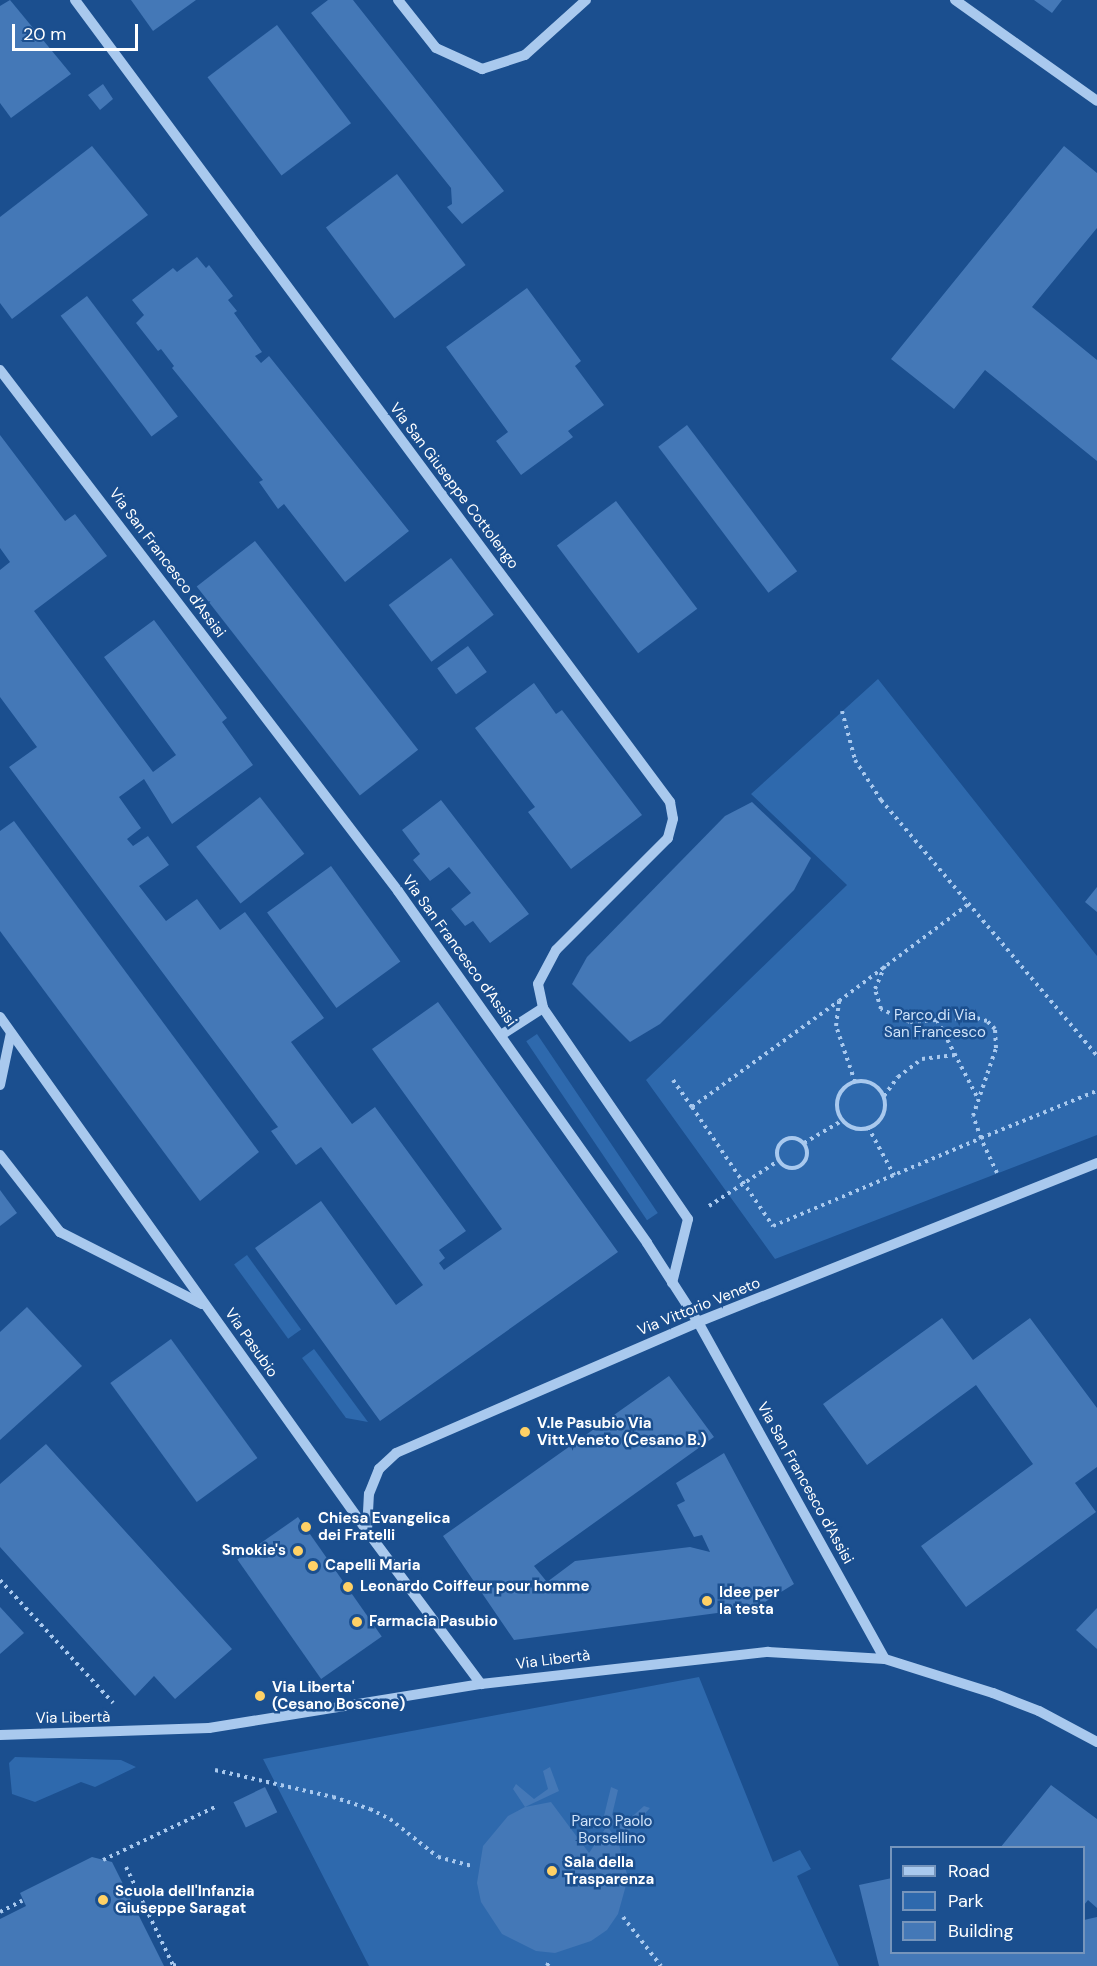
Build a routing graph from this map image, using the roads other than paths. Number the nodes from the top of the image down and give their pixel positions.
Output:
1 (75, 0) edge
2 (398, 0) edge
3 (586, 0) edge
4 (955, 0) edge
5 (1097, 101) edge
6 (0, 370) edge
7 (543, 1008) junction
8 (0, 1017) edge
9 (11, 1033) junction
10 (501, 1035) junction
11 (0, 1084) edge
12 (0, 1155) edge
13 (1097, 1163) edge
14 (672, 1283) junction
15 (205, 1305) junction
16 (698, 1322) junction
17 (367, 1531) junction
18 (885, 1659) junction
19 (481, 1684) junction
20 (0, 1735) edge
21 (1097, 1742) edge

1 - 7 street, Via San Giuseppe Cottolengo
2 - 3 street
4 - 5 street
6 - 10 street, Via San Francesco d'Assisi
7 - 10 street
7 - 14 street
8 - 9 street, Via Pasubio
9 - 11 street
9 - 15 street, Via Pasubio
10 - 14 street, Via San Francesco d'Assisi
12 - 15 street
13 - 16 street, Via Vittorio Veneto
14 - 16 street, Via San Francesco d'Assisi
15 - 17 street, Via Pasubio
16 - 17 street, Via Vittorio Veneto
16 - 18 street, Via San Francesco d'Assisi
17 - 19 street, Via Pasubio
18 - 19 street, Via Libertà
18 - 21 street, Via Libertà
19 - 20 street, Via Libertà

